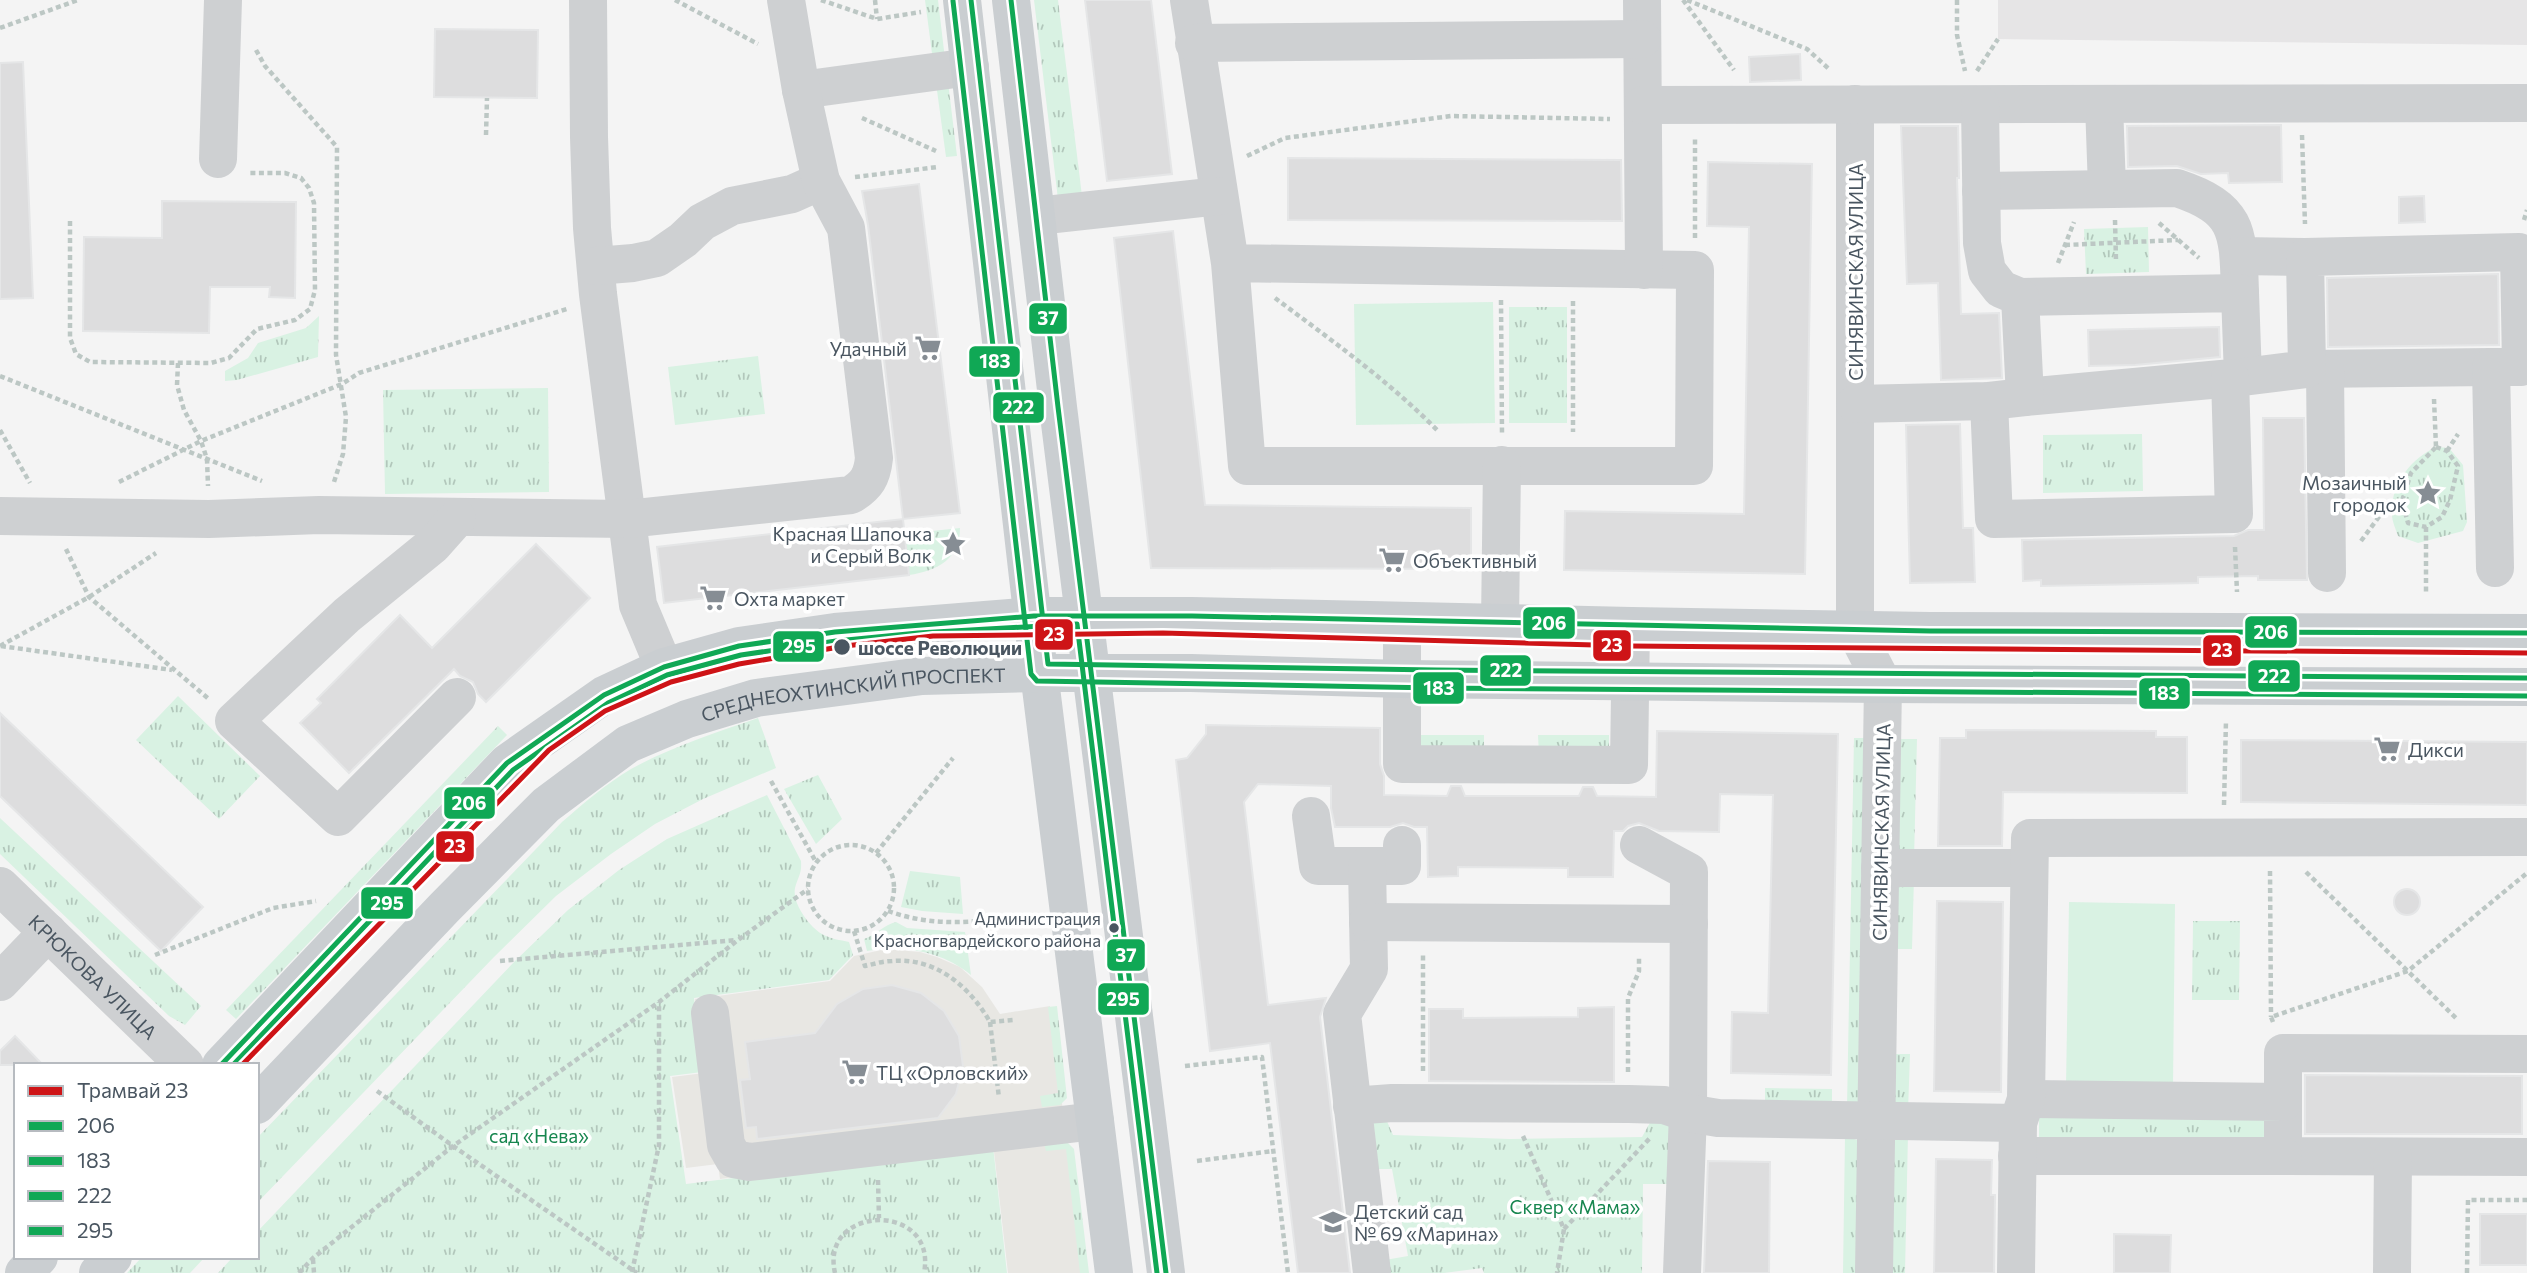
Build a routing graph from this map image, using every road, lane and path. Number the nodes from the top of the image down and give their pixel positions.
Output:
1 (78, 0) edge
2 (223, 0) edge
3 (588, 0) edge
4 (675, 0) edge
5 (786, 0) edge
6 (821, 0) edge
7 (875, 0) edge
8 (962, 0) edge
9 (1011, 0) edge
10 (1189, 0) edge
11 (1642, 0) edge
12 (1685, 0) edge
13 (1957, 0) edge
14 (921, 12) dead end
15 (877, 19) junction
16 (0, 28) edge
17 (1642, 38) junction
18 (1194, 43) junction
19 (254, 46) dead end
20 (970, 67) junction
21 (798, 77) junction
22 (1973, 89) junction
23 (487, 97) dead end
24 (2301, 103) junction
25 (2527, 103) edge
26 (1855, 104) junction
27 (2104, 104) junction
28 (1695, 105) junction
29 (1760, 106) junction
30 (850, 112) dead end
31 (1643, 113) junction
32 (486, 135) dead end
33 (936, 151) dead end
34 (232, 166) joint
35 (938, 167) dead end
36 (821, 181) junction
37 (1217, 183) junction
38 (2102, 188) junction
39 (1981, 191) junction
40 (1037, 216) junction
41 (70, 221) dead end
42 (2159, 223) dead end
43 (2178, 240) junction
44 (2116, 243) junction
45 (2065, 245) junction
46 (2305, 257) junction
47 (1230, 263) junction
48 (1501, 267) junction
49 (1573, 268) junction
50 (1644, 270) junction
51 (1695, 270) junction
52 (2239, 275) junction
53 (597, 280) junction
54 (2118, 295) junction
55 (1273, 296) dead end
56 (2033, 297) junction
57 (177, 363) junction
58 (2513, 367) edge
59 (2433, 368) junction
60 (2316, 369) junction
61 (0, 376) edge
62 (2236, 377) junction
63 (342, 383) junction
64 (2007, 399) junction
65 (1855, 404) junction
66 (0, 430) edge
67 (201, 441) junction
68 (2436, 447) junction
69 (184, 450) junction
70 (207, 459) junction
71 (1487, 466) junction
72 (1573, 466) junction
73 (267, 483) dead end
74 (111, 486) dead end
75 (2234, 514) junction
76 (319, 515) junction
77 (0, 516) edge
78 (49, 517) junction
79 (457, 518) junction
80 (209, 519) junction
81 (627, 519) junction
82 (2426, 527) junction
83 (165, 547) dead end
84 (2495, 568) dead end
85 (2327, 573) dead end
86 (2237, 592) dead end
87 (2426, 593) dead end
88 (89, 597) junction
89 (1085, 615) junction
90 (1034, 616) junction
91 (1402, 622) junction
92 (1500, 624) junction
93 (1631, 626) junction
94 (1854, 630) junction
95 (2527, 633) edge
96 (664, 667) junction
97 (173, 670) junction
98 (1040, 673) junction
99 (1092, 673) junction
100 (1402, 679) junction
101 (1630, 681) junction
102 (1883, 684) junction
103 (2527, 687) edge
104 (457, 697) dead end
105 (2226, 716) dead end
106 (234, 721) junction
107 (953, 758) dead end
108 (771, 782) dead end
109 (1311, 816) dead end
110 (2527, 837) edge
111 (2224, 838) junction
112 (2270, 838) junction
113 (1402, 845) dead end
114 (1639, 845) dead end
115 (876, 853) junction
116 (817, 862) junction
117 (1367, 866) junction
118 (1880, 868) junction
119 (2029, 868) junction
120 (2527, 873) edge
121 (0, 886) edge
122 (808, 889) junction
123 (316, 901) dead end
124 (888, 911) junction
125 (997, 919) dead end
126 (1368, 922) junction
127 (1423, 922) junction
128 (1639, 924) junction
129 (1689, 924) junction
130 (854, 931) junction
131 (48, 932) junction
132 (738, 940) junction
133 (155, 955) dead end
134 (500, 961) dead end
135 (2409, 971) junction
136 (0, 982) edge
137 (659, 1002) junction
138 (710, 1013) dead end
139 (1013, 1020) dead end
140 (990, 1022) junction
141 (2277, 1035) junction
142 (2510, 1054) edge
143 (183, 1063) edge
144 (223, 1063) edge
145 (1185, 1066) dead end
146 (377, 1091) dead end
147 (2283, 1102) junction
148 (259, 1103) edge
149 (1423, 1104) junction
150 (1629, 1104) junction
151 (1509, 1105) junction
152 (1352, 1107) junction
153 (1682, 1111) junction
154 (1096, 1121) junction
155 (1876, 1121) junction
156 (2021, 1126) junction
157 (1003, 1132) junction
158 (453, 1146) junction
159 (1273, 1151) junction
160 (2283, 1156) junction
161 (2393, 1157) junction
162 (2527, 1157) edge
163 (1197, 1161) dead end
164 (878, 1171) dead end
165 (2527, 1200) edge
166 (879, 1218) junction
167 (1564, 1229) junction
168 (313, 1258) junction
169 (37, 1259) edge
170 (111, 1259) edge
171 (634, 1272) edge
172 (24, 1273) edge
173 (98, 1273) edge
174 (299, 1273) edge
175 (314, 1273) edge
176 (835, 1273) edge
177 (924, 1273) edge
178 (1114, 1273) edge
179 (1166, 1273) edge
180 (1289, 1273) edge
181 (1372, 1273) edge
182 (1557, 1273) edge
183 (1682, 1273) edge
184 (1874, 1273) edge
185 (2016, 1273) edge
186 (2392, 1273) edge
187 (2467, 1273) edge

1 - 16 path
2 - 34 street
3 - 53 street
4 - 21 path
5 - 21 street
6 - 15 path
7 - 15 path
8 - 20 main road
9 - 40 main road
10 - 18 street
11 - 17 street
12 - 26 path
12 - 29 path
13 - 22 path
14 - 15 path
17 - 18 street
17 - 31 street
18 - 37 street
19 - 63 path
20 - 21 street
20 - 90 main road
21 - 36 street
22 - 26 street
22 - 27 street
22 - 39 street
23 - 32 path
24 - 25 street
24 - 27 street
24 - 46 path
26 - 29 street
26 - 65 street, СИНЯВИНСКАЯ УЛИЦА
27 - 38 street
28 - 29 street
28 - 31 street
28 - 51 path
30 - 33 path
31 - 37 path
31 - 50 street
34 - 57 path
35 - 36 path
36 - 53 street
36 - 81 street
37 - 40 street
37 - 47 street
38 - 39 street
38 - 44 path
38 - 45 path
38 - 52 street
39 - 56 street
40 - 89 main road
41 - 57 path
42 - 43 path
43 - 44 path
43 - 52 path
44 - 45 path
44 - 54 path
45 - 56 path
46 - 52 street
46 - 58 street
46 - 60 street
47 - 48 street
47 - 71 street
48 - 49 street
48 - 71 path
49 - 50 street
49 - 72 path
50 - 51 street
51 - 72 street
52 - 54 street
52 - 62 street
53 - 63 path
53 - 81 street
54 - 56 street
55 - 71 path
56 - 64 street
57 - 67 path
58 - 59 street
58 - 84 street
59 - 60 street
59 - 68 path
60 - 62 street
60 - 85 street
61 - 69 path
62 - 64 street
62 - 75 street
63 - 67 path
63 - 76 path
64 - 65 street
64 - 75 street
65 - 94 street, СИНЯВИНСКАЯ УЛИЦА
66 - 78 path
67 - 69 path
67 - 70 path
68 - 82 path
68 - 82 path
69 - 70 path
69 - 74 path
70 - 73 path
70 - 80 path
71 - 72 street
71 - 92 street
75 - 86 path
76 - 79 street
76 - 80 street
77 - 78 street
78 - 80 street
78 - 88 path
79 - 81 street
79 - 106 street
81 - 96 street
82 - 87 path
83 - 88 path
88 - 97 path
88 - 97 path
89 - 90 main road
89 - 91 main road
89 - 99 main road
90 - 96 main road
90 - 98 main road
91 - 92 main road
91 - 100 street
92 - 93 main road
93 - 94 main road
93 - 101 street
94 - 95 main road
94 - 102 street, СИНЯВИНСКАЯ УЛИЦА
96 - 144 main road
97 - 106 path
98 - 99 main road, СРЕДНЕОХТИНСКИЙ ПРОСПЕКТ
98 - 148 main road, СРЕДНЕОХТИНСКИЙ ПРОСПЕКТ
98 - 154 main road
99 - 100 main road, СРЕДНЕОХТИНСКИЙ ПРОСПЕКТ
99 - 179 main road
100 - 101 main road, СРЕДНЕОХТИНСКИЙ ПРОСПЕКТ
100 - 101 street
101 - 102 main road, СРЕДНЕОХТИНСКИЙ ПРОСПЕКТ
102 - 103 main road, СРЕДНЕОХТИНСКИЙ ПРОСПЕКТ
102 - 118 street, СИНЯВИНСКАЯ УЛИЦА
104 - 106 street
105 - 111 path
107 - 115 path
108 - 116 path
109 - 117 street
110 - 112 street
111 - 112 street
111 - 119 street
112 - 135 path
112 - 141 path
113 - 117 street
114 - 129 street
115 - 116 path
115 - 124 path
116 - 122 path
117 - 126 street
118 - 119 street
118 - 155 street, СИНЯВИНСКАЯ УЛИЦА
119 - 156 street
120 - 135 path
121 - 131 street, КРЮКОВА УЛИЦА
122 - 130 path
122 - 132 path
123 - 133 path
124 - 125 path
124 - 130 path
126 - 127 street
126 - 152 street
127 - 128 street
127 - 149 path
128 - 129 street
128 - 150 path
129 - 153 street
130 - 140 path
131 - 136 street
131 - 143 street, КРЮКОВА УЛИЦА
132 - 134 path
132 - 137 path
135 - 141 path
135 - 142 path
137 - 158 path
137 - 171 path
138 - 157 street
139 - 140 path
140 - 157 path
141 - 142 street
141 - 147 street
145 - 159 path
146 - 158 path
147 - 156 street
147 - 160 street
149 - 151 street
149 - 152 street
150 - 151 street
150 - 153 street
151 - 167 path
152 - 181 street
153 - 155 street
153 - 167 path
153 - 183 street
154 - 157 street
154 - 178 main road
155 - 156 street
155 - 184 street, СИНЯВИНСКАЯ УЛИЦА
156 - 160 street
156 - 185 street
158 - 168 path
158 - 171 path
159 - 163 path
159 - 180 path
160 - 161 street
161 - 162 street
161 - 186 street
164 - 166 path
165 - 187 path
166 - 176 path
166 - 177 path
167 - 182 path
168 - 174 path
168 - 175 path
169 - 172 main road
170 - 173 main road

